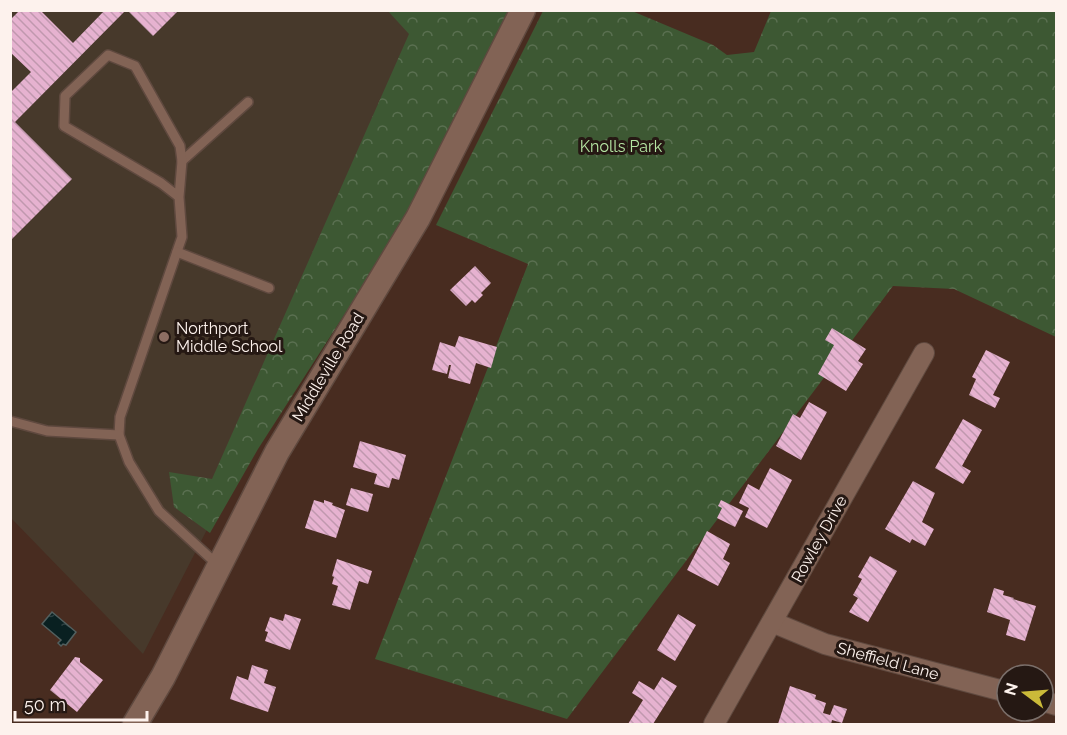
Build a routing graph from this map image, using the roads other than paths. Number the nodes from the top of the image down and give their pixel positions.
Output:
1 (523, 10) edge
2 (248, 102) dead end
3 (182, 160) junction
4 (179, 197) junction
5 (177, 252) junction
6 (269, 288) dead end
7 (924, 353) dead end
8 (10, 421) edge
9 (119, 435) junction
10 (219, 566) junction
11 (772, 622) junction
12 (995, 689) edge
13 (135, 724) edge
14 (714, 724) edge

1 - 10 street, Middleville Road
2 - 3 lane
3 - 4 lane
3 - 4 lane
4 - 5 lane
5 - 6 lane
5 - 9 lane
7 - 11 street, Rowley Drive
8 - 9 lane
9 - 10 lane
10 - 13 street, Middleville Road
11 - 12 street, Sheffield Lane
11 - 14 street, Rowley Drive

